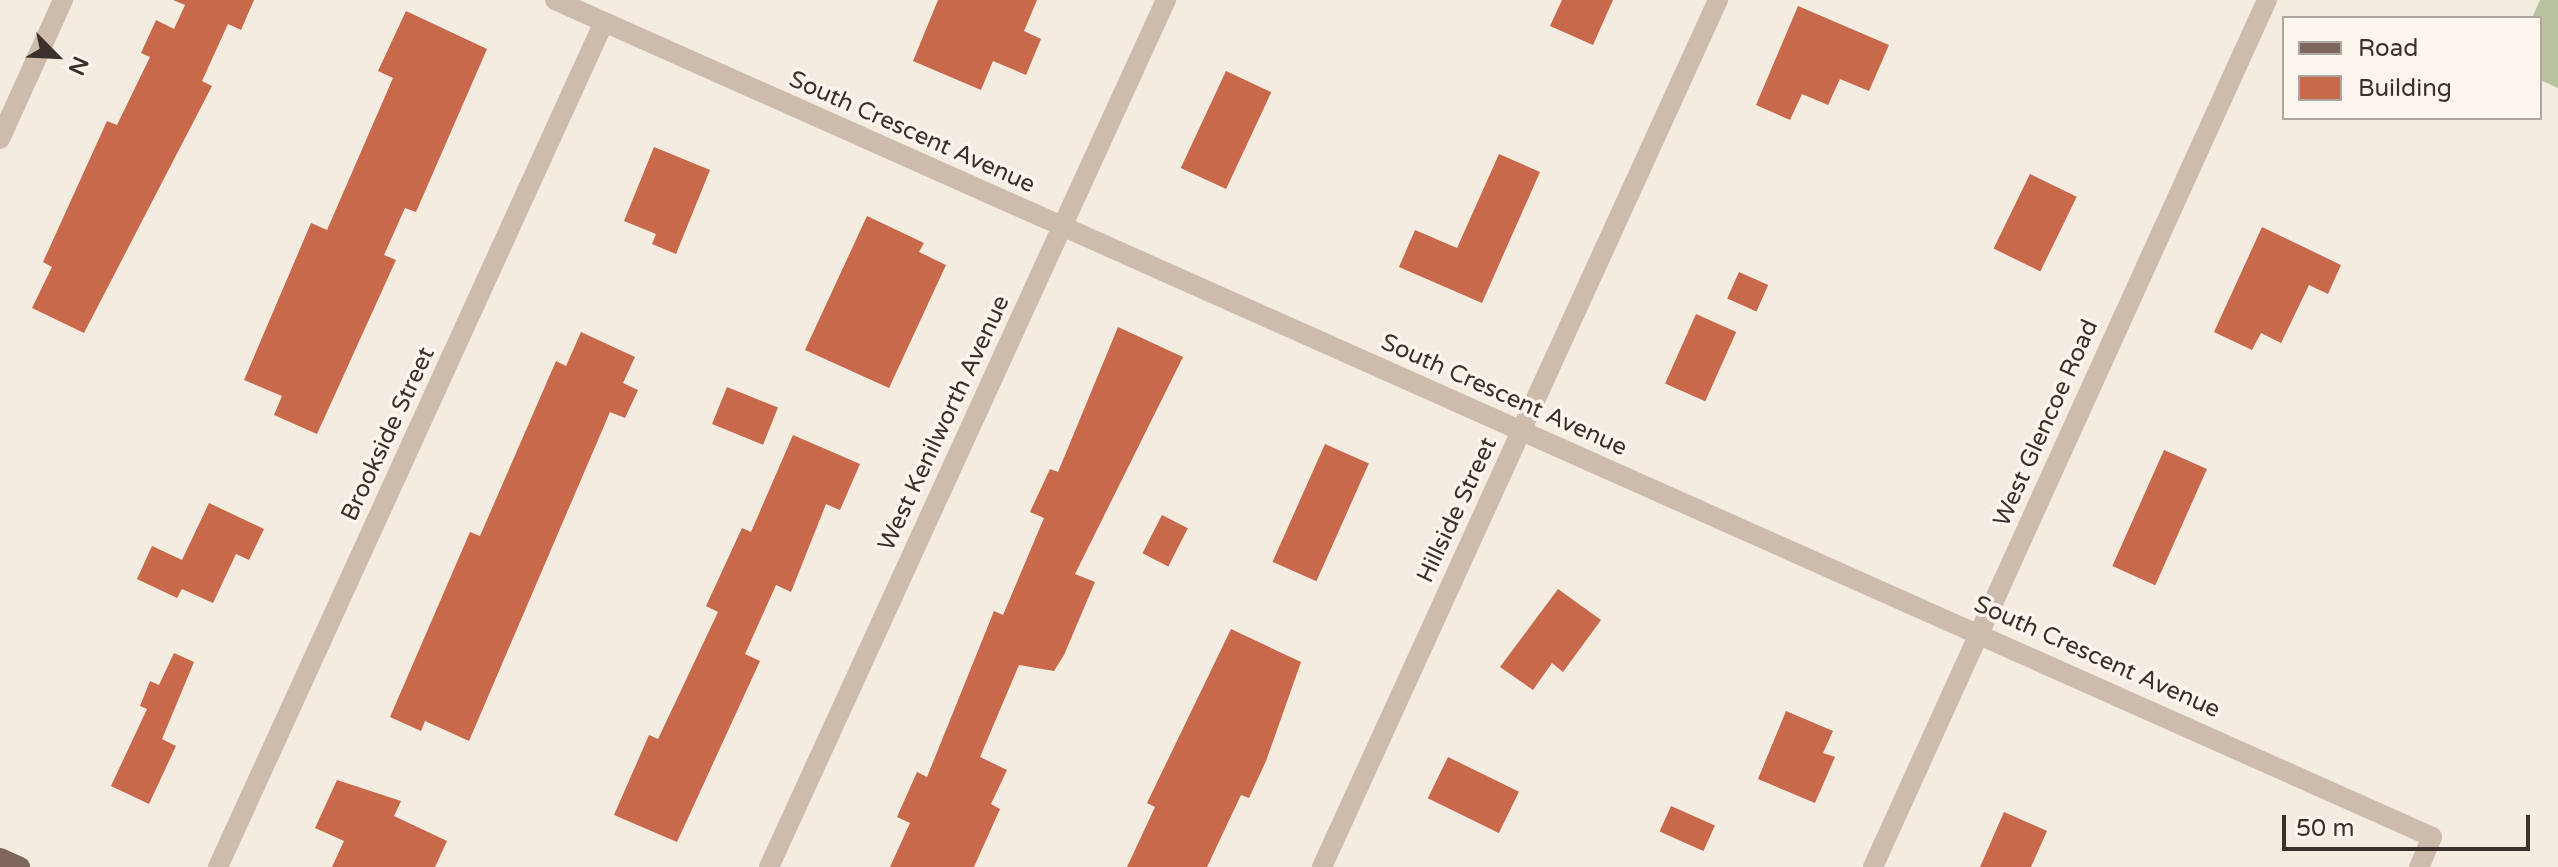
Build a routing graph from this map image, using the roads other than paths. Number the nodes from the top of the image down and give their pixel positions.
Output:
1 (63, 0) edge
2 (555, 0) edge
3 (1166, 0) edge
4 (1718, 0) edge
5 (2267, 0) edge
6 (604, 22) junction
7 (0, 139) edge
8 (1062, 228) junction
9 (1522, 432) junction
10 (1980, 632) junction
11 (0, 858) edge
12 (20, 867) edge
13 (218, 867) edge
14 (769, 867) edge
15 (1322, 867) edge
16 (1873, 867) edge
17 (2419, 867) edge

1 - 7 street
2 - 6 street, South Crescent Avenue
3 - 8 street, West Kenilworth Avenue
4 - 9 street, Hillside Street
5 - 10 street, West Glencoe Road
6 - 8 street, South Crescent Avenue
6 - 13 street, Brookside Street
8 - 9 street, South Crescent Avenue
8 - 14 street, West Kenilworth Avenue
9 - 10 street, South Crescent Avenue
9 - 15 street, Hillside Street
10 - 16 street, West Glencoe Road
10 - 17 street, South Crescent Avenue
11 - 12 main road

